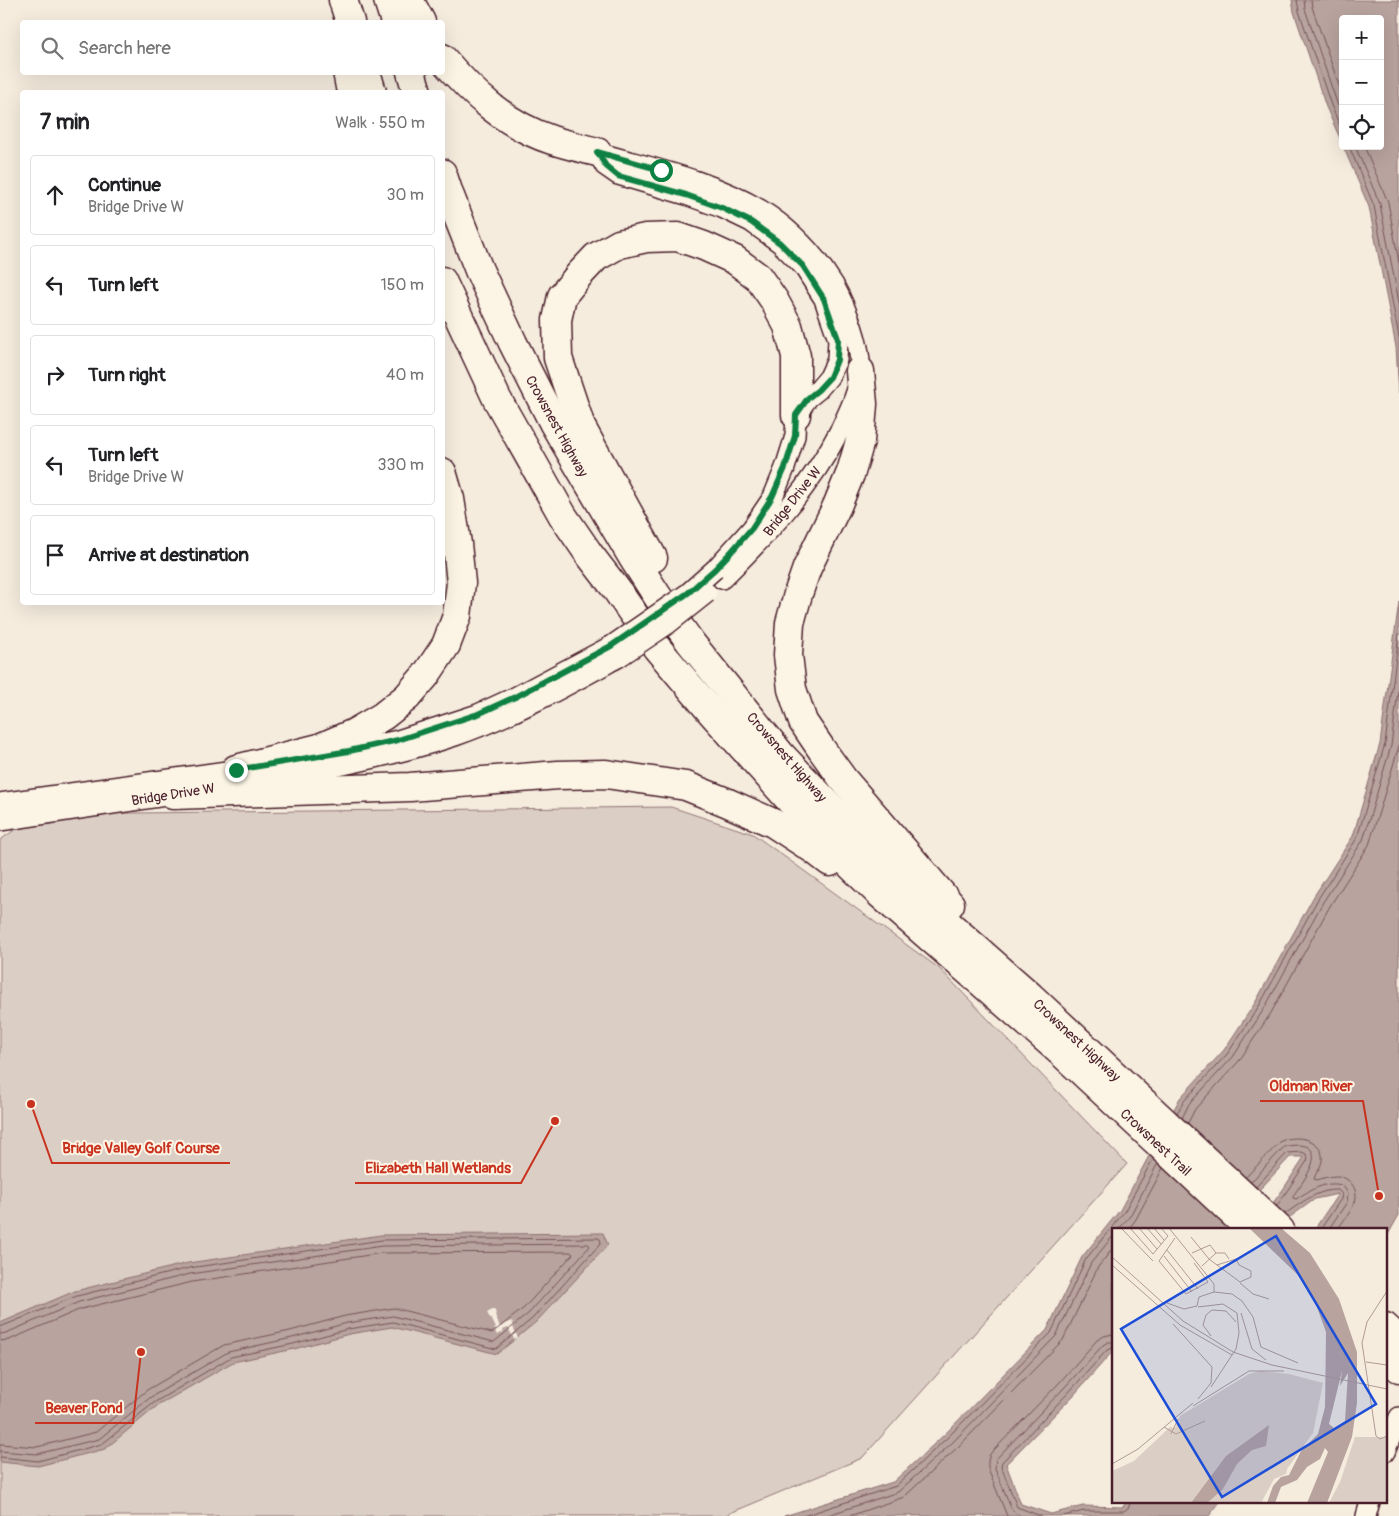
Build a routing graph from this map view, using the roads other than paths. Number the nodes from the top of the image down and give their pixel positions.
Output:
1 (330, 0) edge
2 (343, 0) edge
3 (388, 0) edge
4 (409, 0) edge
5 (335, 20) edge
6 (349, 20) edge
7 (394, 20) edge
8 (420, 20) edge
9 (445, 61) edge
10 (347, 75) edge
11 (367, 75) edge
12 (412, 75) edge
13 (350, 90) edge
14 (371, 90) edge
15 (416, 90) edge
16 (597, 152) junction
17 (445, 182) edge
18 (445, 286) edge
19 (860, 370) junction
20 (796, 415) junction
21 (445, 482) edge
22 (718, 574) junction
23 (615, 651) junction
24 (236, 770) junction
25 (814, 789) junction
26 (173, 795) junction
27 (0, 803) edge
28 (0, 820) edge
29 (1030, 996) junction
30 (1064, 1042) junction
31 (1249, 1228) edge
32 (1278, 1228) edge
33 (1386, 1328) edge
34 (1399, 1340) edge
35 (1386, 1356) edge
36 (1399, 1368) edge
37 (1399, 1417) edge
38 (1386, 1450) edge

1 - 5 highway
2 - 6 highway
3 - 7 highway
4 - 8 highway
9 - 16 highway
10 - 13 highway
11 - 14 highway
12 - 15 highway
16 - 19 street, Bridge Drive W
16 - 20 street
17 - 25 highway, Crowsnest Highway
18 - 30 highway, Crowsnest Highway
19 - 22 street, Bridge Drive W
19 - 29 highway
20 - 22 street, Bridge Drive W
20 - 25 highway
21 - 24 highway
22 - 23 street, Bridge Drive W, bridge
23 - 24 street, Bridge Drive W
23 - 26 street, Bridge Drive W
24 - 27 street, Bridge Drive W
25 - 29 highway, Crowsnest Highway
26 - 28 street, Bridge Drive W
26 - 30 highway
29 - 30 highway, Crowsnest Highway
30 - 31 highway, Crowsnest Trail
30 - 32 highway, Crowsnest Highway
33 - 34 highway
35 - 36 highway
37 - 38 street

